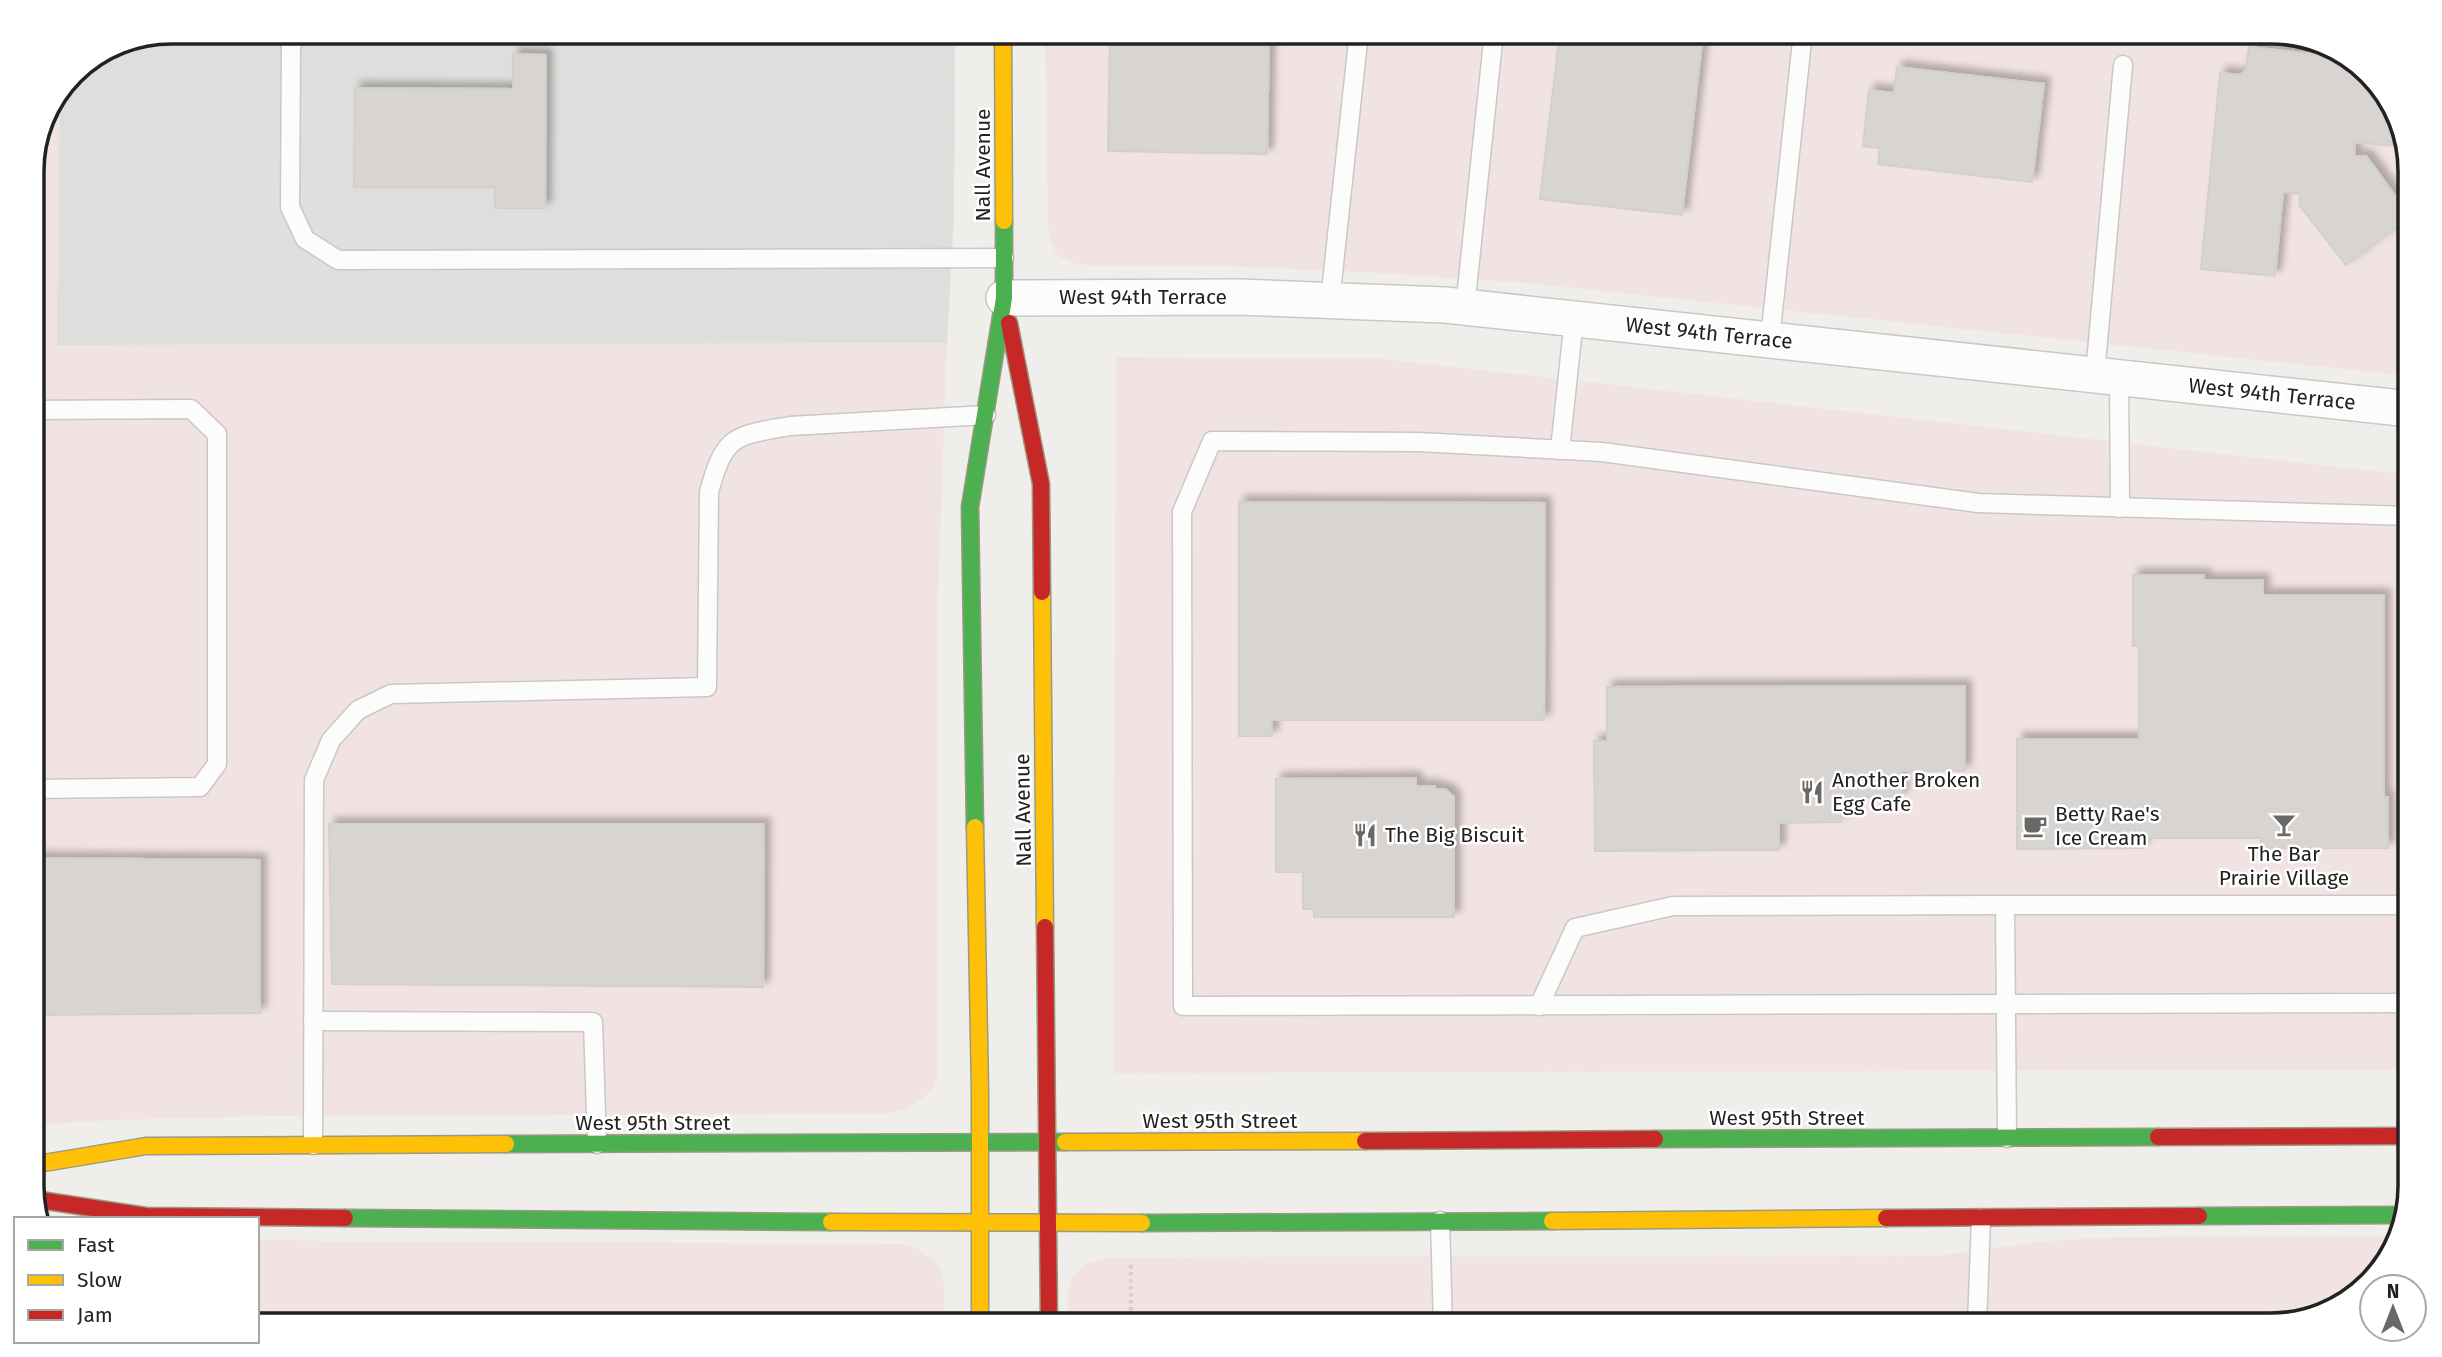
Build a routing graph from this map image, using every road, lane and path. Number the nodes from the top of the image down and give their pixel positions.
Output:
1 (291, 44) edge
2 (1003, 44) edge
3 (1358, 44) edge
4 (1492, 44) edge
5 (1802, 44) edge
6 (2123, 65) dead end
7 (1004, 258) junction
8 (1004, 298) junction
9 (1330, 301) junction
10 (1465, 307) junction
11 (1574, 318) junction
12 (1770, 339) junction
13 (2107, 376) junction
14 (2398, 408) edge
15 (44, 410) edge
16 (986, 415) junction
17 (1560, 450) junction
18 (2120, 508) junction
19 (2398, 516) edge
20 (44, 789) edge
21 (2005, 905) junction
22 (2398, 905) edge
23 (2398, 1003) edge
24 (2006, 1004) junction
25 (1539, 1006) junction
26 (313, 1021) junction
27 (2398, 1136) edge
28 (2007, 1138) junction
29 (981, 1143) junction
30 (1048, 1143) junction
31 (597, 1144) junction
32 (313, 1145) junction
33 (44, 1163) edge
34 (45, 1201) edge
35 (2395, 1215) edge
36 (1981, 1218) junction
37 (1440, 1221) junction
38 (980, 1223) junction
39 (1048, 1224) junction
40 (1131, 1265) dead end
41 (980, 1313) edge
42 (1049, 1313) edge
43 (1131, 1313) edge
44 (1443, 1313) edge
45 (1977, 1313) edge

1 - 7 lane
2 - 7 main road, Nall Avenue
3 - 9 lane
4 - 10 lane
5 - 12 lane
6 - 13 lane
7 - 8 main road, Nall Avenue
8 - 9 street, West 94th Terrace
8 - 16 main road, Nall Avenue
8 - 30 main road, Nall Avenue
9 - 10 street, West 94th Terrace
10 - 11 street, West 94th Terrace
11 - 12 street, West 94th Terrace
11 - 17 lane
12 - 13 street, West 94th Terrace
13 - 14 street, West 94th Terrace
13 - 18 lane
15 - 20 lane
16 - 26 lane
16 - 29 main road, Nall Avenue
17 - 18 lane
17 - 25 lane
18 - 19 lane
21 - 22 lane
21 - 24 lane
21 - 25 lane
23 - 24 lane
24 - 25 lane
24 - 28 lane
26 - 31 lane
26 - 32 lane
27 - 28 main road, West 95th Street
28 - 30 main road, West 95th Street
29 - 30 main road, West 95th Street
29 - 31 main road, West 95th Street
29 - 38 main road, Nall Avenue
30 - 39 main road, Nall Avenue
31 - 32 main road, West 95th Street
32 - 33 main road, West 95th Street
34 - 38 main road
35 - 36 main road
36 - 37 main road
36 - 45 lane
37 - 39 main road
37 - 44 lane
38 - 39 main road
38 - 41 main road, Nall Avenue
39 - 42 main road, Nall Avenue
40 - 43 path

